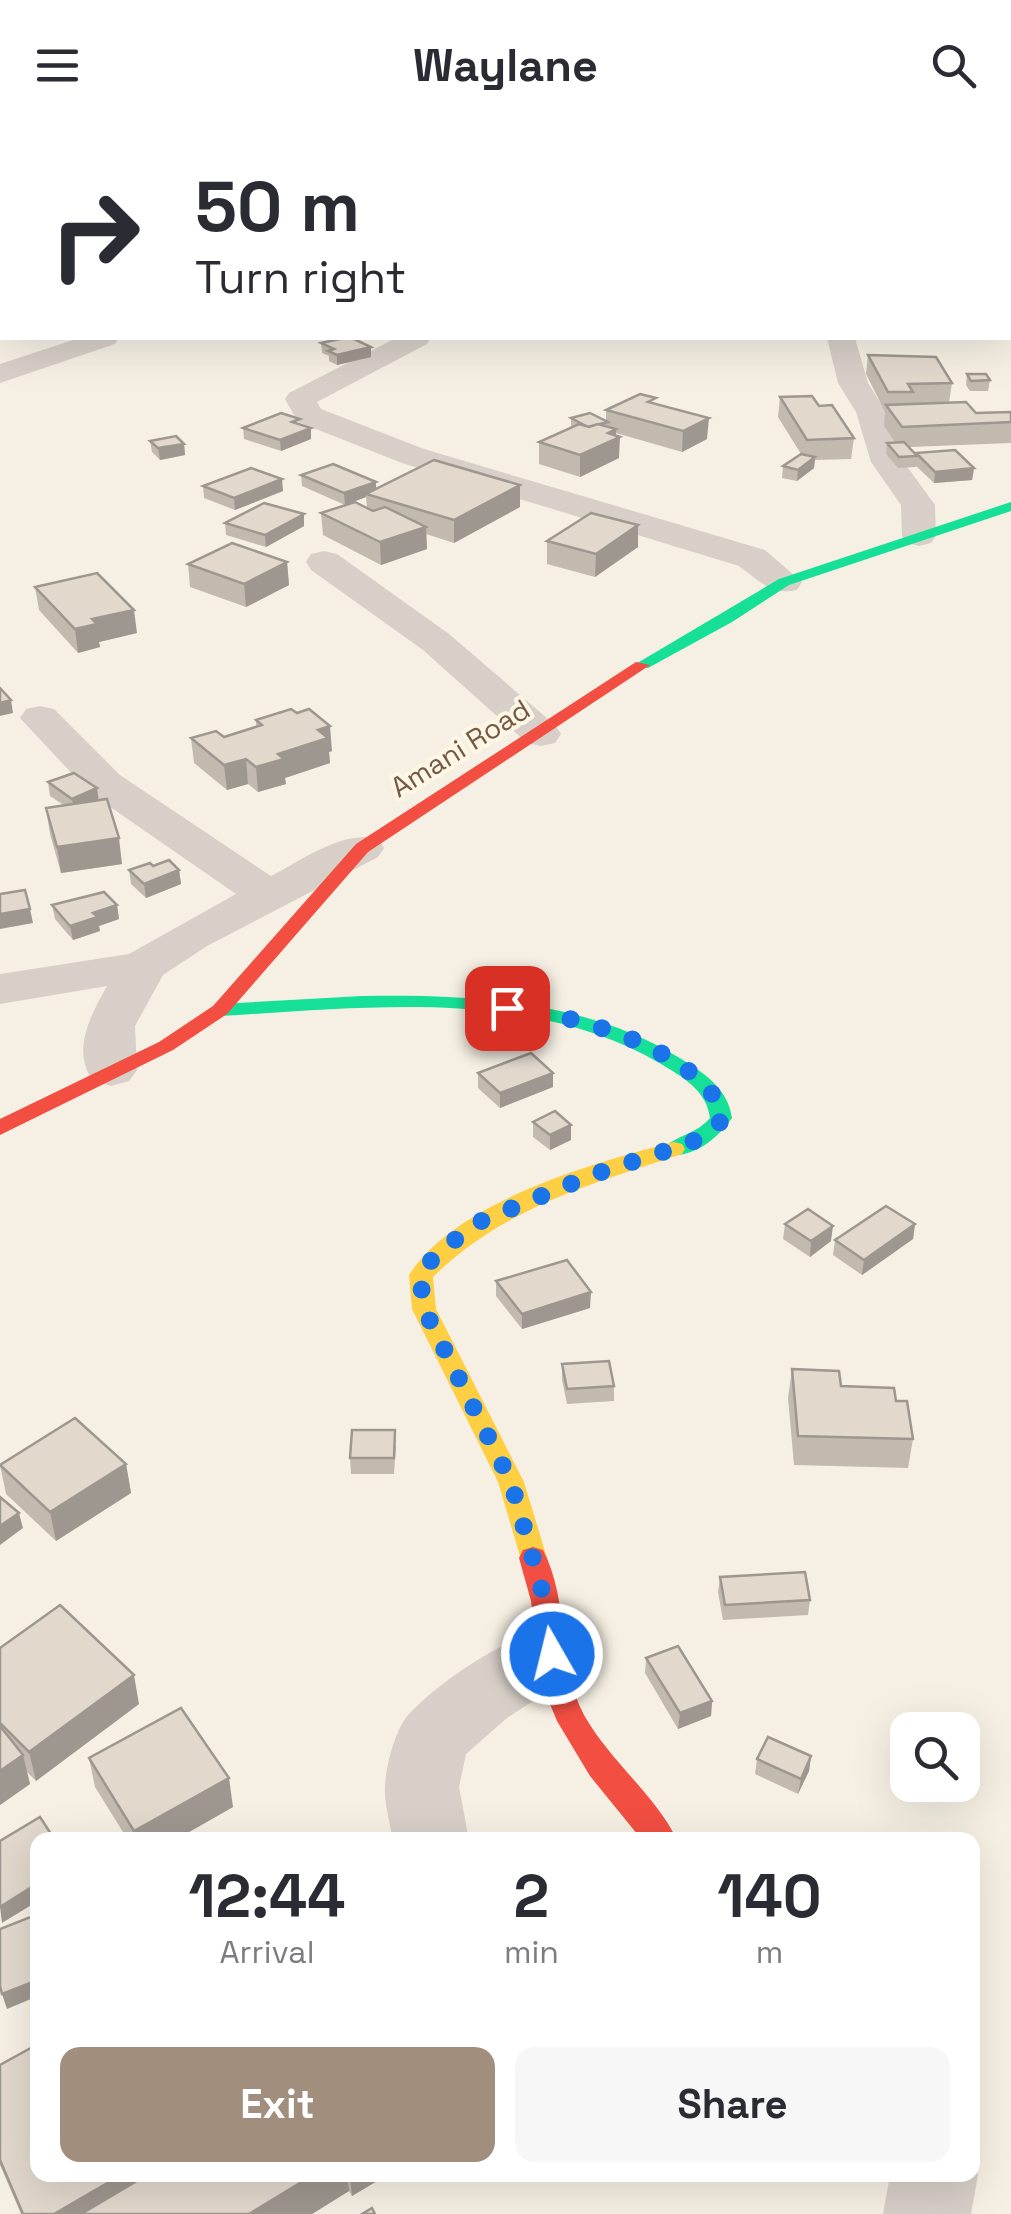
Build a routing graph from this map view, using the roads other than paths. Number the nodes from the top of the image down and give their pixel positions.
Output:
1 (99, 340) edge
2 (413, 340) edge
3 (842, 340) edge
4 (0, 374) edge
5 (1011, 506) edge
6 (919, 536) junction
7 (324, 562) dead end
8 (784, 582) junction
9 (40, 718) dead end
10 (541, 734) junction
11 (362, 848) junction
12 (270, 896) junction
13 (143, 966) junction
14 (0, 989) edge
15 (220, 1010) junction
16 (111, 1070) junction
17 (0, 1128) edge
18 (552, 1654) junction
19 (430, 1832) edge
20 (654, 1832) edge
21 (933, 2182) edge
22 (927, 2214) edge

1 - 4 street
2 - 8 street
3 - 6 street
5 - 6 street, Amani Road
6 - 8 street, Amani Road
7 - 10 street
8 - 10 street, Amani Road
9 - 12 street
10 - 11 street, Amani Road
11 - 12 street
11 - 15 street, Amani Road
12 - 13 street
13 - 14 street
13 - 16 street
15 - 16 street, Amani Road
15 - 18 street
16 - 17 street, Amani Road
18 - 19 street
18 - 20 street
21 - 22 street

